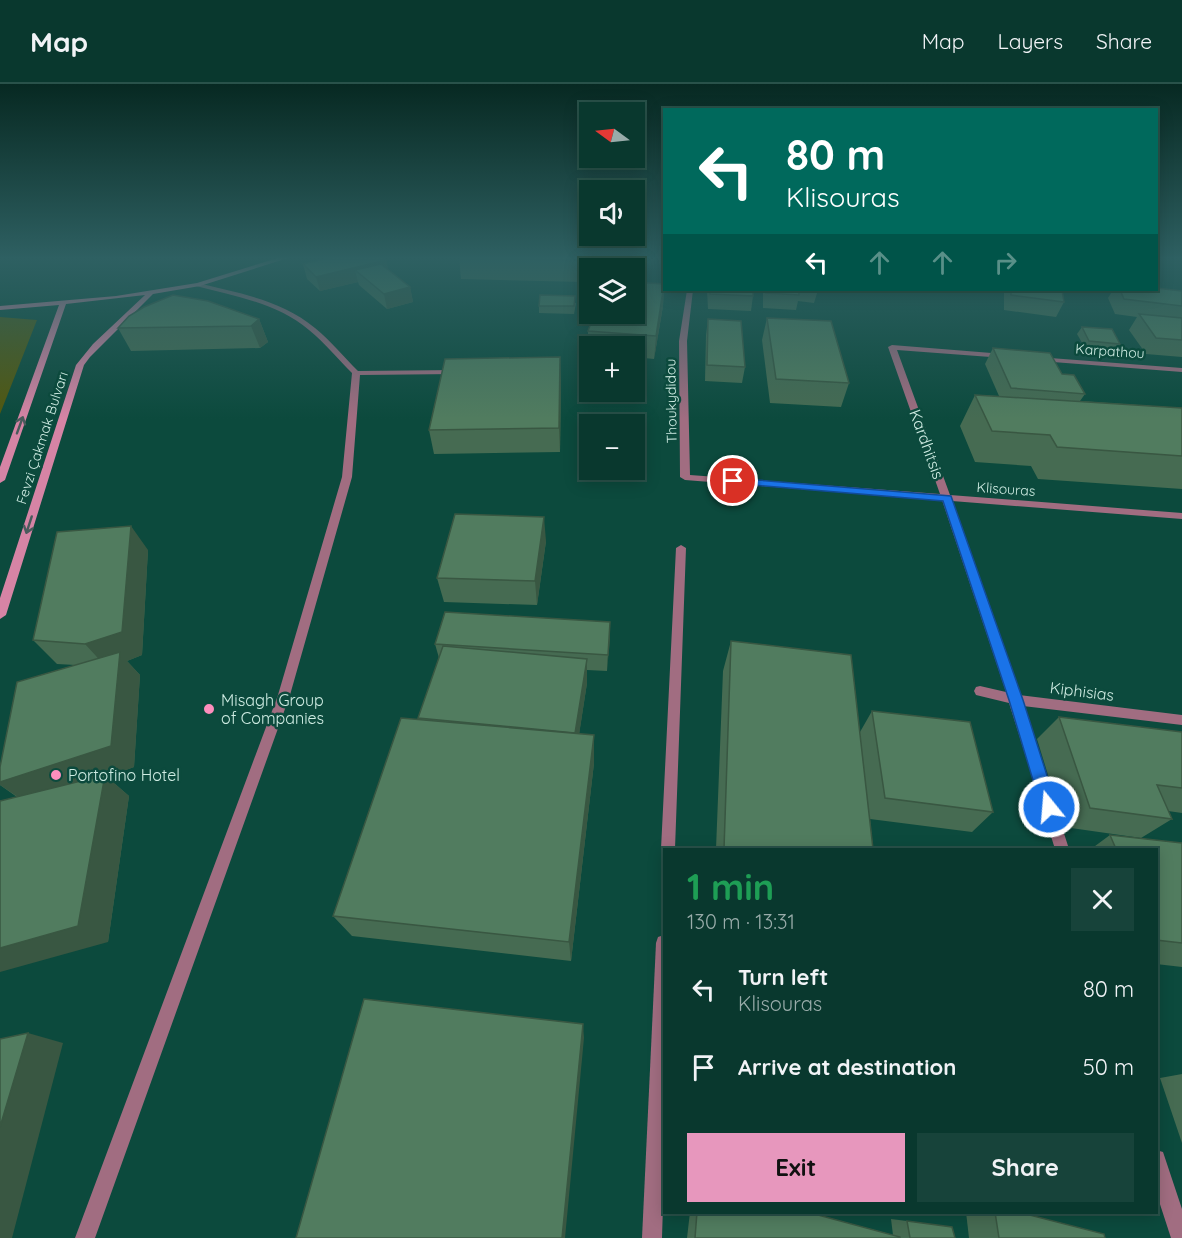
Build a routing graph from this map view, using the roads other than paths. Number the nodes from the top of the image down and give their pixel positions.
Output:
1 (60, 311) edge
2 (133, 311) edge
3 (282, 311) edge
4 (688, 311) edge
5 (1008, 356) edge
6 (1031, 358) edge
7 (1182, 370) edge
8 (460, 372) edge
9 (356, 373) junction
10 (685, 477) joint
11 (0, 480) edge
12 (947, 498) junction
13 (1182, 516) edge
14 (681, 548) dead end
15 (0, 615) edge
16 (980, 691) dead end
17 (1016, 700) junction
18 (1182, 720) edge
19 (668, 848) edge
20 (1062, 848) edge
21 (663, 968) edge
22 (1158, 1165) edge
23 (86, 1238) edge
24 (652, 1238) edge
25 (1181, 1238) edge

11 -> 1 main road, Fevzi Çakmak Bulvarı
2 -> 15 main road, Fevzi Çakmak Bulvarı
3 - 9 street
4 - 10 street, Thoukydidou
5 - 12 street, Kardhitsis
6 - 7 street, Karpathou
8 - 9 street
9 - 23 street
10 - 12 street, Klisouras
12 - 13 street, Klisouras
12 - 17 street, Kardhitsis
14 - 19 street
16 - 17 street, Kiphisias
17 - 18 street, Kiphisias
17 - 20 street, Kardhitsis
21 - 24 street
22 - 25 street

